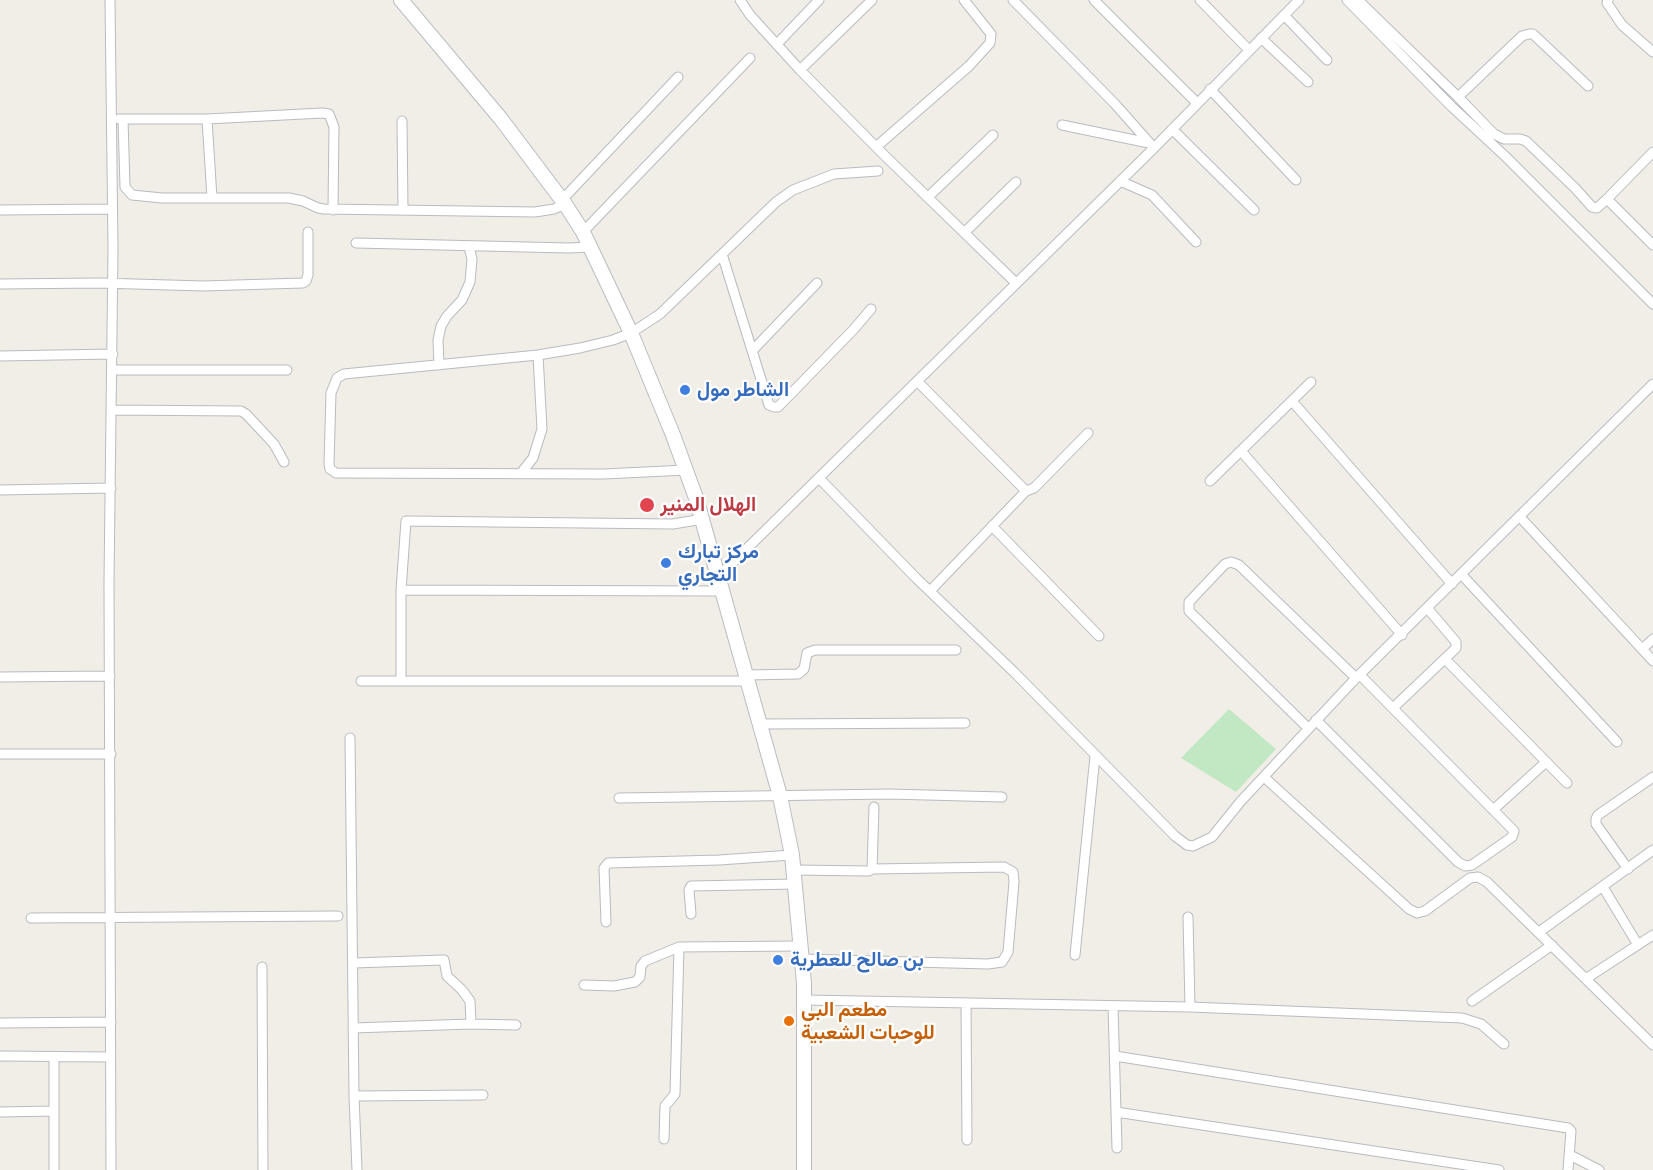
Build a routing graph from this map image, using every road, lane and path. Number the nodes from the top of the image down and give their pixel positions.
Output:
1 (110, 0) edge
2 (400, 0) edge
3 (819, 0) edge
4 (872, 0) edge
5 (964, 0) edge
6 (1013, 0) edge
7 (1094, 0) edge
8 (1200, 0) edge
9 (1299, 0) edge
10 (1347, 0) edge
11 (1358, 0) edge
12 (1608, 0) edge
13 (740, 2) edge
14 (1284, 15) junction
15 (1261, 38) junction
16 (777, 44) junction
17 (1249, 50) junction
18 (1653, 52) edge
19 (750, 58) dead end
20 (1327, 60) dead end
21 (800, 70) junction
22 (678, 77) dead end
23 (1308, 82) dead end
24 (1588, 86) dead end
25 (1210, 89) junction
26 (1458, 97) junction
27 (1197, 103) junction
28 (123, 119) junction
29 (207, 119) junction
30 (110, 120) junction
31 (402, 121) dead end
32 (1062, 125) dead end
33 (1172, 129) junction
34 (993, 135) dead end
35 (1151, 146) junction
36 (876, 147) junction
37 (1653, 152) edge
38 (878, 171) dead end
39 (1296, 180) dead end
40 (1120, 181) junction
41 (1016, 182) dead end
42 (928, 197) junction
43 (212, 198) junction
44 (1607, 199) junction
45 (564, 202) junction
46 (112, 209) junction
47 (0, 210) edge
48 (333, 210) junction
49 (403, 210) junction
50 (1254, 210) dead end
51 (308, 232) dead end
52 (583, 232) junction
53 (964, 232) junction
54 (1196, 242) dead end
55 (356, 243) dead end
56 (1653, 245) edge
57 (469, 247) junction
58 (590, 247) junction
59 (722, 254) junction
60 (817, 283) dead end
61 (1016, 283) junction
62 (0, 284) edge
63 (113, 284) junction
64 (1653, 304) edge
65 (871, 309) dead end
66 (631, 333) junction
67 (753, 350) junction
68 (113, 354) junction
69 (538, 355) junction
70 (0, 356) edge
71 (439, 365) junction
72 (112, 370) junction
73 (287, 370) dead end
74 (918, 382) junction
75 (1311, 382) dead end
76 (1653, 384) edge
77 (1292, 401) junction
78 (112, 410) junction
79 (1088, 433) dead end
80 (1241, 451) junction
81 (284, 462) dead end
82 (686, 470) junction
83 (521, 473) junction
84 (819, 478) junction
85 (1210, 481) dead end
86 (111, 488) junction
87 (0, 490) edge
88 (1026, 491) junction
89 (1520, 517) junction
90 (702, 519) junction
91 (992, 526) junction
92 (1462, 575) junction
93 (719, 576) junction
94 (1452, 584) junction
95 (401, 590) junction
96 (723, 591) junction
97 (930, 591) junction
98 (1428, 609) junction
99 (1401, 635) junction
100 (1099, 636) dead end
101 (1653, 639) edge
102 (1642, 649) junction
103 (956, 650) dead end
104 (1445, 659) junction
105 (1653, 661) edge
106 (110, 676) junction
107 (1358, 676) junction
108 (0, 677) edge
109 (747, 678) junction
110 (361, 681) dead end
111 (401, 681) junction
112 (1393, 708) junction
113 (1316, 720) junction
114 (965, 723) dead end
115 (760, 724) junction
116 (1308, 728) junction
117 (350, 738) dead end
118 (1617, 742) dead end
119 (0, 754) edge
120 (111, 754) junction
121 (1095, 756) junction
122 (1546, 762) junction
123 (1264, 777) junction
124 (1653, 777) edge
125 (1567, 783) dead end
126 (780, 796) junction
127 (1002, 797) dead end
128 (619, 798) dead end
129 (874, 807) dead end
130 (1493, 810) junction
131 (1652, 853) edge
132 (792, 855) junction
133 (872, 869) junction
134 (1628, 869) junction
135 (795, 877) junction
136 (1603, 887) junction
137 (691, 914) dead end
138 (338, 916) dead end
139 (1188, 917) dead end
140 (31, 918) dead end
141 (110, 918) junction
142 (606, 922) dead end
143 (1539, 932) junction
144 (1653, 935) edge
145 (1552, 945) junction
146 (1638, 945) junction
147 (679, 947) junction
148 (802, 953) junction
149 (1075, 955) dead end
150 (353, 963) junction
151 (262, 967) dead end
152 (1587, 978) junction
153 (584, 985) dead end
154 (805, 1000) junction
155 (1472, 1000) dead end
156 (966, 1003) junction
157 (1113, 1006) junction
158 (1190, 1007) junction
159 (111, 1022) junction
160 (0, 1023) edge
161 (471, 1024) junction
162 (516, 1025) dead end
163 (353, 1028) junction
164 (1504, 1044) dead end
165 (1653, 1045) edge
166 (0, 1056) edge
167 (1114, 1056) junction
168 (54, 1057) junction
169 (110, 1057) junction
170 (354, 1095) junction
171 (483, 1095) dead end
172 (54, 1111) junction
173 (0, 1112) edge
174 (1116, 1112) junction
175 (664, 1139) dead end
176 (967, 1140) dead end
177 (1117, 1148) dead end
178 (1570, 1155) junction
179 (54, 1170) edge
180 (111, 1170) edge
181 (262, 1170) edge
182 (357, 1170) edge
183 (804, 1170) edge
184 (1499, 1170) edge
185 (1568, 1170) edge
186 (1599, 1170) edge

1 - 30 street
2 - 45 main road
3 - 16 street
4 - 21 street
5 - 36 street
6 - 35 street
7 - 27 street
8 - 17 street
9 - 14 street
10 - 64 street
11 - 26 street
12 - 18 street
13 - 16 street
14 - 15 street
14 - 20 street
15 - 17 street
15 - 23 street
16 - 21 street
17 - 25 street
19 - 52 street
21 - 36 street
22 - 45 street
24 - 26 street
25 - 27 street
25 - 39 street
26 - 44 street
27 - 33 street
28 - 29 street
28 - 30 street
28 - 43 street
29 - 43 street
29 - 48 street
30 - 46 street
31 - 49 street
32 - 35 street
33 - 35 street
33 - 50 street
34 - 42 street
35 - 40 street
36 - 42 street
37 - 44 street
38 - 59 street
40 - 54 street
40 - 61 street
41 - 53 street
42 - 53 street
43 - 48 street
44 - 56 street
45 - 49 street
45 - 52 main road
46 - 47 street
46 - 63 street
48 - 49 street
51 - 63 street
52 - 58 main road
53 - 61 street
55 - 57 street
57 - 58 street
57 - 71 street
58 - 66 main road
59 - 66 street
59 - 67 street
60 - 67 street
61 - 74 street
62 - 63 street
63 - 68 street
65 - 67 street
66 - 69 street
66 - 82 main road
68 - 70 street
68 - 72 street
69 - 71 street
69 - 83 street
71 - 83 street
72 - 73 street
72 - 78 street
74 - 84 street
74 - 88 street
75 - 77 street
76 - 89 street
77 - 80 street
77 - 94 street
78 - 81 street
78 - 86 street
79 - 88 street
80 - 85 street
80 - 99 street
82 - 83 street
82 - 90 main road
84 - 93 street
84 - 97 street
86 - 87 street
86 - 106 street
88 - 91 street
89 - 92 street
89 - 102 street
90 - 93 main road
90 - 95 street
91 - 97 street
91 - 100 street
92 - 94 street
92 - 118 street
93 - 96 main road
94 - 98 street
95 - 96 street
95 - 111 street
96 - 109 main road
97 - 121 street
98 - 99 street
98 - 104 street
99 - 107 street
101 - 102 street
102 - 105 street
103 - 109 street
104 - 112 street
104 - 122 street
106 - 108 street
106 - 120 street
107 - 112 street
107 - 113 street
107 - 116 street
109 - 111 street
109 - 115 main road
110 - 111 street
112 - 130 street
113 - 116 street
113 - 130 street
114 - 115 street
115 - 126 main road
116 - 123 street
117 - 150 street
119 - 120 street
120 - 141 street
121 - 123 street
121 - 149 street
122 - 125 street
122 - 130 street
123 - 143 street
124 - 134 street
126 - 127 street
126 - 128 street
126 - 132 main road
129 - 133 street
131 - 134 street
132 - 135 main road
132 - 142 street
133 - 135 street
133 - 148 street
134 - 136 street
135 - 137 street
135 - 148 main road
136 - 143 street
136 - 146 street
138 - 141 street
139 - 158 street
140 - 141 street
141 - 159 street
143 - 145 street
144 - 146 street
145 - 152 street
145 - 155 street
146 - 152 street
147 - 148 street
147 - 153 street
147 - 175 street
148 - 154 main road
150 - 161 street
150 - 163 street
151 - 181 street
152 - 165 street
154 - 156 street
154 - 183 main road
156 - 157 street
156 - 176 street
157 - 158 street
157 - 167 street
158 - 164 street
159 - 160 street
159 - 169 street
161 - 162 street
161 - 163 street
163 - 170 street
166 - 168 street
167 - 174 street
167 - 178 street
168 - 169 street
168 - 172 street
169 - 180 street
170 - 171 street
170 - 182 street
172 - 173 street
172 - 179 street
174 - 177 street
174 - 184 street
178 - 185 street
178 - 186 street

